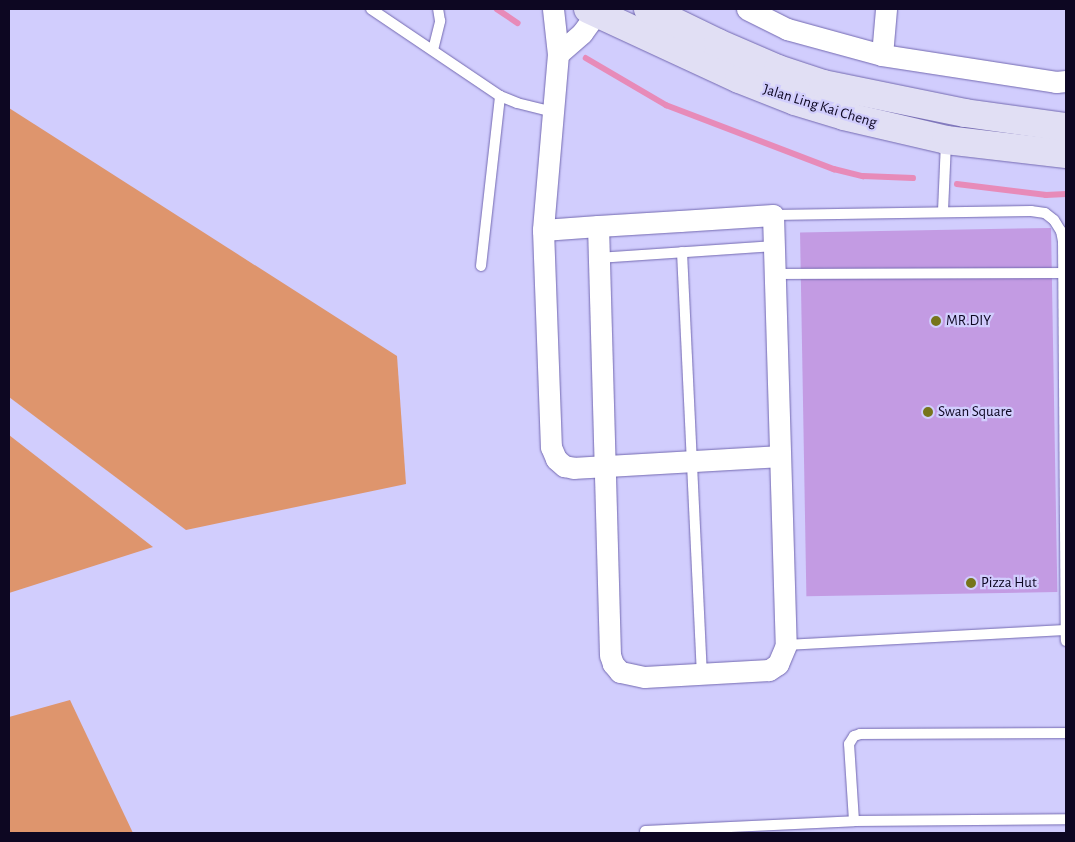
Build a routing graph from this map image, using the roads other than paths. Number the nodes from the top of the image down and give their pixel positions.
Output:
1 (371, 9) edge
2 (438, 9) edge
3 (553, 9) edge
4 (648, 9) edge
5 (747, 9) edge
6 (886, 9) edge
7 (592, 11) edge
8 (433, 50) junction
9 (558, 54) junction
10 (882, 55) junction
11 (1066, 81) edge
12 (500, 96) junction
13 (553, 112) junction
14 (1064, 127) edge
15 (946, 140) junction
16 (1062, 154) edge
17 (943, 211) junction
18 (773, 215) junction
19 (598, 226) junction
20 (543, 230) junction
21 (774, 246) junction
22 (682, 252) junction
23 (599, 258) junction
24 (481, 266) dead end
25 (1063, 273) junction
26 (774, 274) junction
27 (780, 456) junction
28 (692, 461) junction
29 (605, 466) junction
30 (1065, 630) edge
31 (1066, 641) edge
32 (786, 644) junction
33 (702, 675) junction
34 (1066, 733) edge
35 (1066, 819) edge
36 (854, 821) junction
37 (645, 831) dead end

1 - 8 lane
2 - 8 lane
3 - 9 street
4 - 14 street, Jalan Ling Kai Cheng
5 - 10 street
6 - 10 street
7 - 9 street
7 - 15 street, Jalan Ling Kai Cheng
8 - 12 lane
9 - 13 street
10 - 11 street
12 - 13 lane
12 - 24 lane
13 - 20 street
15 - 16 street, Jalan Ling Kai Cheng
15 - 17 lane
17 - 18 lane
17 - 25 lane
18 - 19 street
18 - 21 street
19 - 20 street
19 - 23 street
20 - 29 street
21 - 22 lane
21 - 26 street
22 - 23 lane
22 - 28 lane
23 - 29 street
25 - 26 lane
25 - 30 lane
26 - 27 street
27 - 28 street
27 - 32 street
28 - 29 street
28 - 33 lane
29 - 33 street
30 - 31 lane
30 - 32 lane
32 - 33 street
34 - 36 lane
35 - 36 lane
36 - 37 lane

